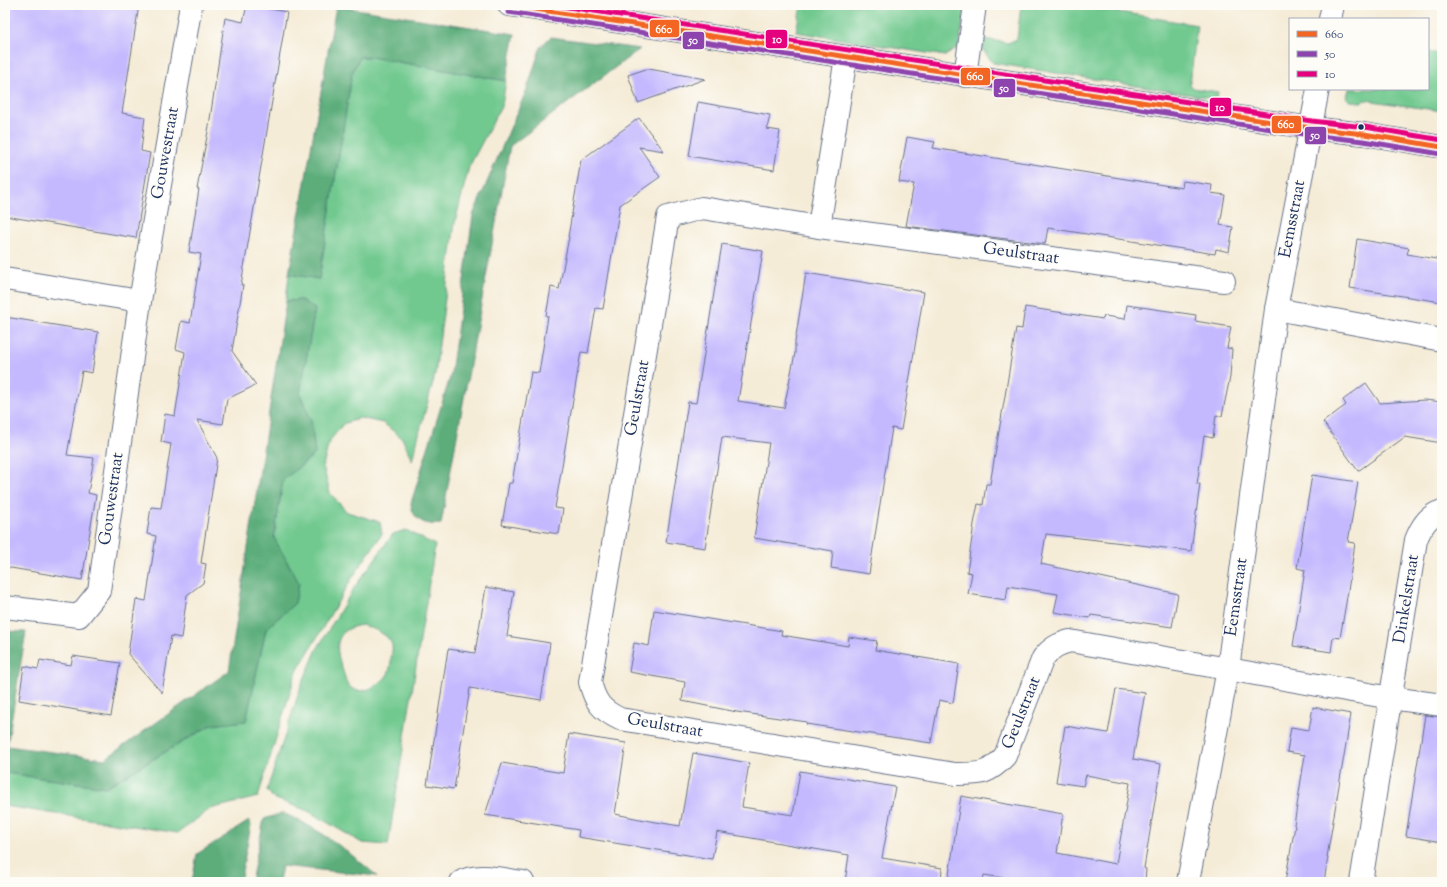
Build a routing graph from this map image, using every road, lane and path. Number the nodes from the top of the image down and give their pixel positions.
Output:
1 (191, 5) edge
2 (509, 5) edge
3 (975, 5) edge
4 (1333, 5) edge
5 (1330, 18) edge
6 (846, 57) junction
7 (965, 76) junction
8 (1318, 90) edge
9 (1311, 128) junction
10 (1442, 147) edge
11 (819, 227) junction
12 (5, 279) edge
13 (1224, 281) dead end
14 (140, 301) junction
15 (1276, 310) junction
16 (1442, 340) edge
17 (1442, 511) edge
18 (5, 607) edge
19 (1228, 669) junction
20 (1391, 698) junction
21 (1442, 705) edge
22 (461, 882) edge
23 (523, 882) edge
24 (1188, 882) edge
25 (1361, 882) edge

1 - 14 street, Gouwestraat
2 - 6 street
3 - 7 street
4 - 5 street
6 - 7 street
6 - 11 street
7 - 9 street
8 - 9 street, Eemsstraat
9 - 10 street
9 - 15 street, Eemsstraat
11 - 13 street, Geulstraat
11 - 19 street, Geulstraat
12 - 14 street
14 - 18 street, Gouwestraat
15 - 16 street
15 - 19 street, Eemsstraat
17 - 20 street, Dinkelstraat
19 - 20 street
19 - 24 street, Eemsstraat
20 - 21 street
20 - 25 street, Dinkelstraat
22 - 23 street

